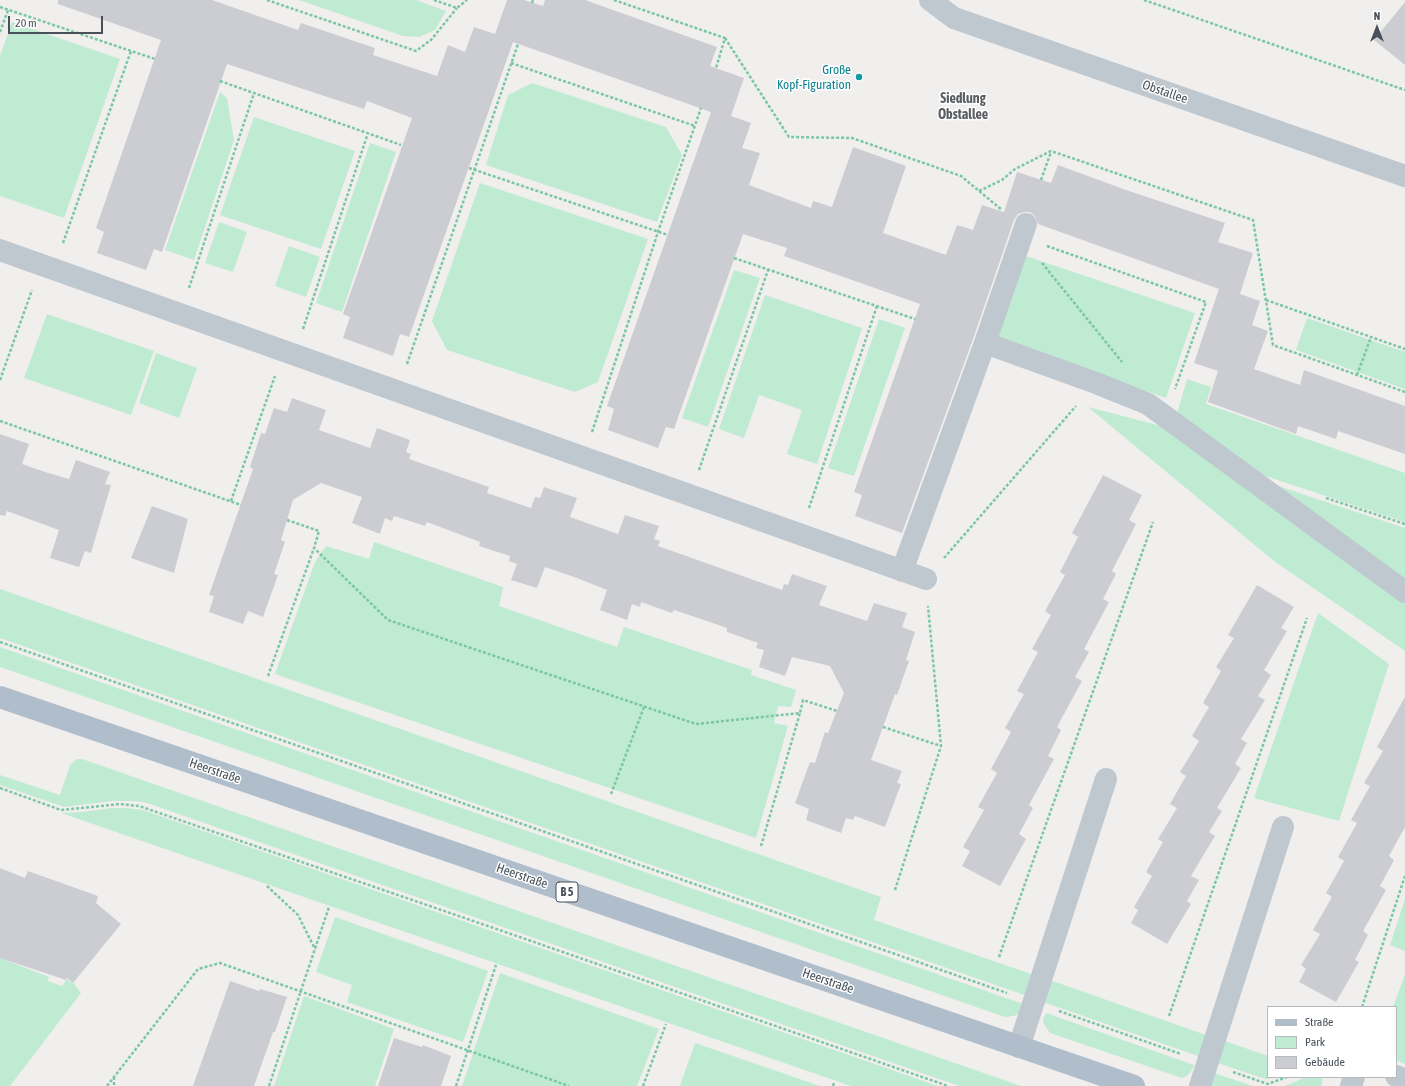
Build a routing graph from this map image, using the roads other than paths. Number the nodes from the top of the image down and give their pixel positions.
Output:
1 (930, 0) edge
2 (1405, 176) edge
3 (1024, 230) road end
4 (0, 250) edge
5 (986, 343) junction
6 (902, 571) junction
7 (926, 579) road end
8 (1405, 592) edge
9 (0, 697) edge
10 (1106, 779) dead end
11 (1283, 827) dead end
12 (1019, 1047) junction
13 (1134, 1086) edge
14 (1200, 1086) edge

1 - 2 street, Obstallee
3 - 5 street
4 - 6 street
5 - 6 street
5 - 8 street
6 - 7 street
9 - 12 main road, Heerstraße / B 5
10 - 12 street
11 - 14 street
12 - 13 main road, Heerstraße / B 5

